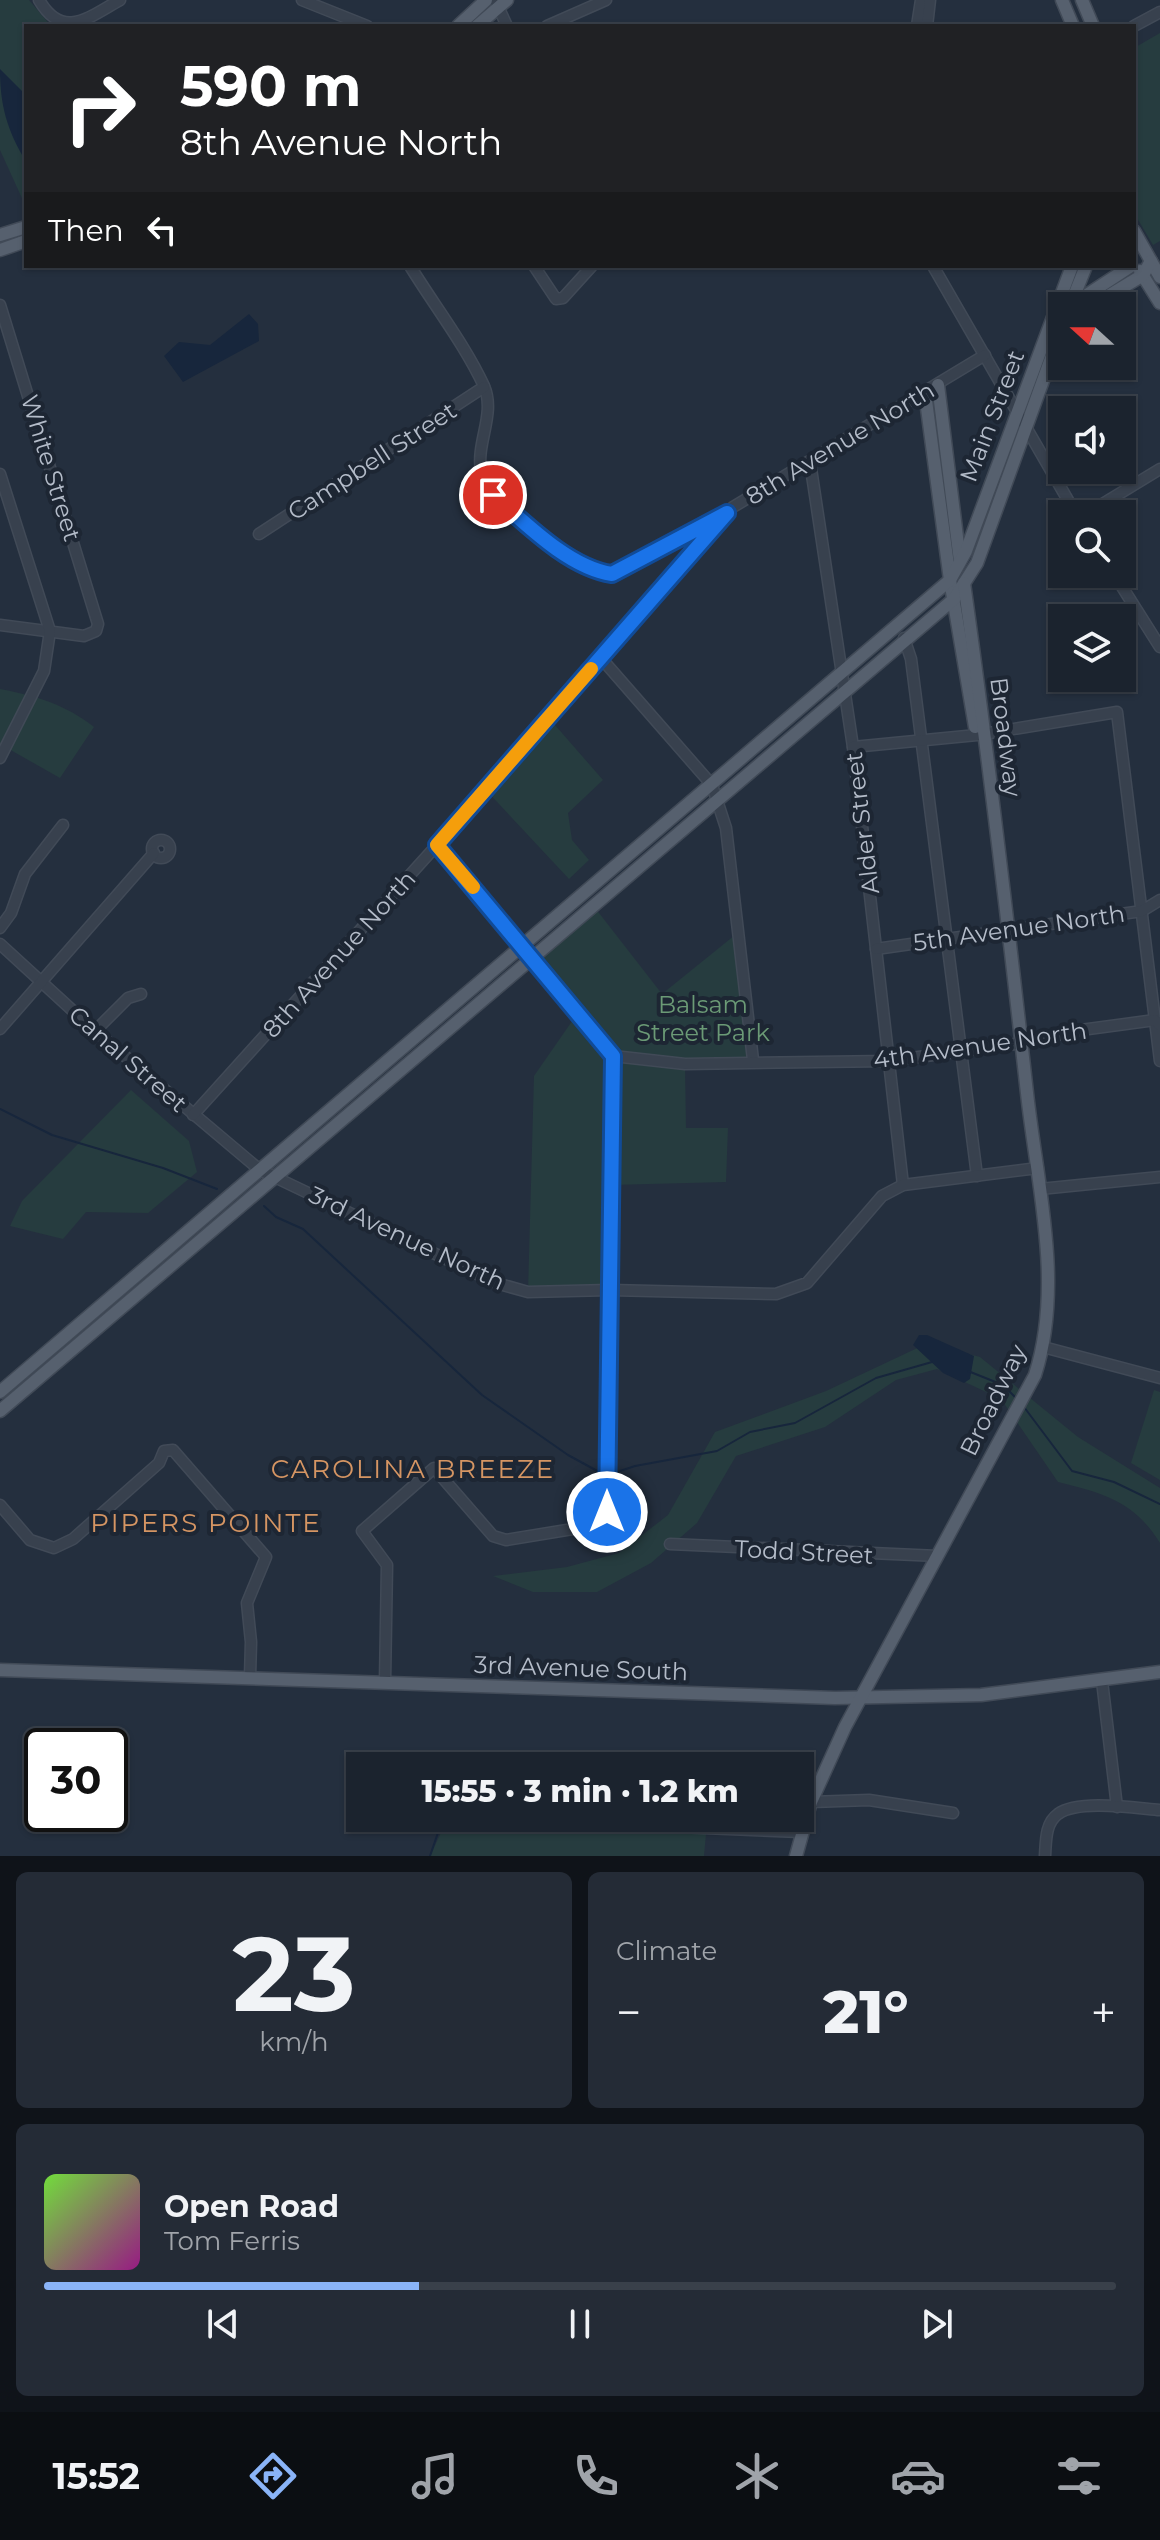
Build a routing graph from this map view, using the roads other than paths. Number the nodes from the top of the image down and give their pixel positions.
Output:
1 (39, 0) edge
2 (120, 0) edge
3 (302, 0) edge
4 (486, 0) edge
5 (606, 0) edge
6 (921, 0) edge
7 (930, 0) edge
8 (1062, 0) edge
9 (1082, 0) edge
10 (500, 3) edge
11 (1160, 12) edge
12 (362, 24) edge
13 (460, 24) edge
14 (479, 24) edge
15 (506, 24) edge
16 (552, 24) edge
17 (917, 24) edge
18 (927, 24) edge
19 (1072, 24) edge
20 (1092, 24) edge
21 (1136, 25) edge
22 (24, 228) edge
23 (1136, 234) edge
24 (0, 235) edge
25 (24, 242) edge
26 (0, 250) edge
27 (1155, 258) edge
28 (1136, 267) edge
29 (411, 268) edge
30 (535, 268) edge
31 (590, 268) edge
32 (934, 268) edge
33 (1072, 268) edge
34 (1085, 268) edge
35 (1127, 268) edge
36 (1143, 275) junction
37 (1160, 277) edge
38 (1066, 292) edge
39 (1076, 292) edge
40 (1091, 292) edge
41 (1115, 292) edge
42 (1160, 303) edge
43 (0, 305) edge
44 (1048, 344) edge
45 (1048, 353) edge
46 (985, 355) junction
47 (938, 385) junction
48 (484, 387) junction
49 (925, 393) junction
50 (1017, 412) junction
51 (1024, 424) junction
52 (810, 462) junction
53 (1160, 469) edge
54 (0, 474) edge
55 (1068, 500) edge
56 (1109, 500) edge
57 (727, 513) junction
58 (259, 534) dead end
59 (960, 561) junction
60 (950, 580) junction
61 (964, 585) junction
62 (1123, 588) edge
63 (954, 599) junction
64 (0, 625) edge
65 (50, 631) junction
66 (904, 638) junction
67 (1160, 647) edge
68 (601, 658) junction
69 (841, 675) junction
70 (843, 690) junction
71 (980, 734) junction
72 (920, 741) junction
73 (853, 747) junction
74 (0, 758) edge
75 (712, 785) junction
76 (716, 798) junction
77 (63, 825) dead end
78 (437, 845) junction
79 (154, 853) dead end
80 (1160, 900) edge
81 (1142, 911) junction
82 (0, 928) edge
83 (1005, 930) junction
84 (946, 939) junction
85 (0, 944) edge
86 (521, 948) junction
87 (876, 949) junction
88 (531, 958) junction
89 (41, 983) junction
90 (141, 994) dead end
91 (1158, 1023) edge
92 (0, 1029) edge
93 (95, 1031) junction
94 (1019, 1044) junction
95 (960, 1052) junction
96 (613, 1056) junction
97 (753, 1060) junction
98 (889, 1061) junction
99 (1160, 1061) edge
100 (193, 1115) junction
101 (1038, 1168) junction
102 (260, 1170) junction
103 (273, 1176) junction
104 (977, 1176) junction
105 (1160, 1177) edge
106 (903, 1185) junction
107 (1040, 1189) junction
108 (610, 1290) junction
109 (1043, 1347) junction
110 (1160, 1378) edge
111 (0, 1392) edge
112 (0, 1411) edge
113 (0, 1505) edge
114 (670, 1544) dead end
115 (938, 1556) junction
116 (0, 1670) edge
117 (1160, 1672) edge
118 (250, 1677) junction
119 (1102, 1681) junction
120 (385, 1682) junction
121 (862, 1696) junction
122 (814, 1796) edge
123 (814, 1802) edge
124 (1117, 1807) junction
125 (1160, 1810) edge
126 (953, 1813) dead end
127 (801, 1832) edge
128 (796, 1856) edge
129 (1045, 1856) edge

1 - 2 street
3 - 12 street
4 - 13 main road
5 - 16 street
6 - 17 street
7 - 18 street
8 - 19 main road
9 - 20 main road
10 - 14 main road
10 - 15 street
11 - 21 street
22 - 24 main road
23 - 27 main road
25 - 26 main road
27 - 36 main road
27 - 37 main road
28 - 36 main road
29 - 48 street
30 - 31 street
32 - 46 street
33 - 38 main road, Main Street
34 - 39 main road
35 - 40 main road
36 - 41 main road
36 - 42 main road
43 - 65 street, White Street
44 - 50 main road, Main Street
45 - 51 main road, Main Street
46 - 47 street, 8th Avenue North
46 - 50 street
47 - 49 street, 8th Avenue North
47 - 59 main road, Broadway
48 - 57 street
48 - 58 street, Campbell Street
49 - 52 street, 8th Avenue North
49 - 60 main road, Broadway
50 - 51 street
50 - 59 main road, Main Street
51 - 55 street
51 - 61 main road, Main Street
52 - 57 street, 8th Avenue North
52 - 69 street, Alder Street
53 - 56 street
54 - 65 street
57 - 68 street, 8th Avenue North
59 - 60 main road, Main Street
59 - 61 main road, Broadway
60 - 63 main road, Broadway
60 - 69 main road
61 - 63 main road, Main Street
61 - 71 main road, Broadway
62 - 67 street
63 - 66 main road, Main Street
63 - 71 main road, Broadway
64 - 65 street
65 - 74 street
66 - 70 main road, Main Street
66 - 72 street
68 - 75 street
68 - 78 street, 8th Avenue North
69 - 70 street, Alder Street
69 - 75 main road
70 - 73 street, Alder Street
70 - 76 main road, Main Street
71 - 72 street
71 - 81 street
71 - 83 main road, Broadway
72 - 73 street
72 - 84 street
73 - 87 street, Alder Street
75 - 76 street
75 - 86 main road
76 - 88 main road, Main Street
76 - 97 street
77 - 82 street
78 - 86 street
78 - 100 street, 8th Avenue North
79 - 89 street
80 - 81 street, 5th Avenue North
81 - 83 street, 5th Avenue North
81 - 91 street
83 - 84 street, 5th Avenue North
83 - 94 main road, Broadway
84 - 87 street, 5th Avenue North
84 - 95 street
85 - 89 street, Canal Street
86 - 88 street
86 - 102 main road
87 - 98 street, Alder Street
88 - 96 street
88 - 103 main road, Main Street
89 - 92 street
89 - 93 street, Canal Street
90 - 93 street
91 - 94 street, 4th Avenue North
91 - 99 street
93 - 100 street, Canal Street
94 - 95 street, 4th Avenue North
94 - 101 main road, Broadway
95 - 98 street, 4th Avenue North
95 - 104 street
96 - 97 street, 4th Avenue North
96 - 108 street
97 - 98 street, 4th Avenue North
98 - 106 street, Alder Street
100 - 102 street, Canal Street
101 - 104 street
101 - 107 main road, Broadway
102 - 103 street, 3rd Avenue North
102 - 111 main road
103 - 108 street, 3rd Avenue North
103 - 112 main road, Main Street
104 - 106 street
105 - 107 street
106 - 108 street, 3rd Avenue North
107 - 109 main road, Broadway
108 - 120 street
109 - 110 street
109 - 115 main road, Broadway
113 - 118 street
114 - 115 street, Todd Street
115 - 121 main road, Broadway
116 - 118 main road, 3rd Avenue South
117 - 119 main road, 3rd Avenue South
118 - 120 main road, 3rd Avenue South
119 - 121 main road, 3rd Avenue South
119 - 124 street
120 - 121 main road, 3rd Avenue South
121 - 122 main road, Broadway
123 - 126 street
124 - 125 street
124 - 129 street
127 - 128 main road, Broadway

